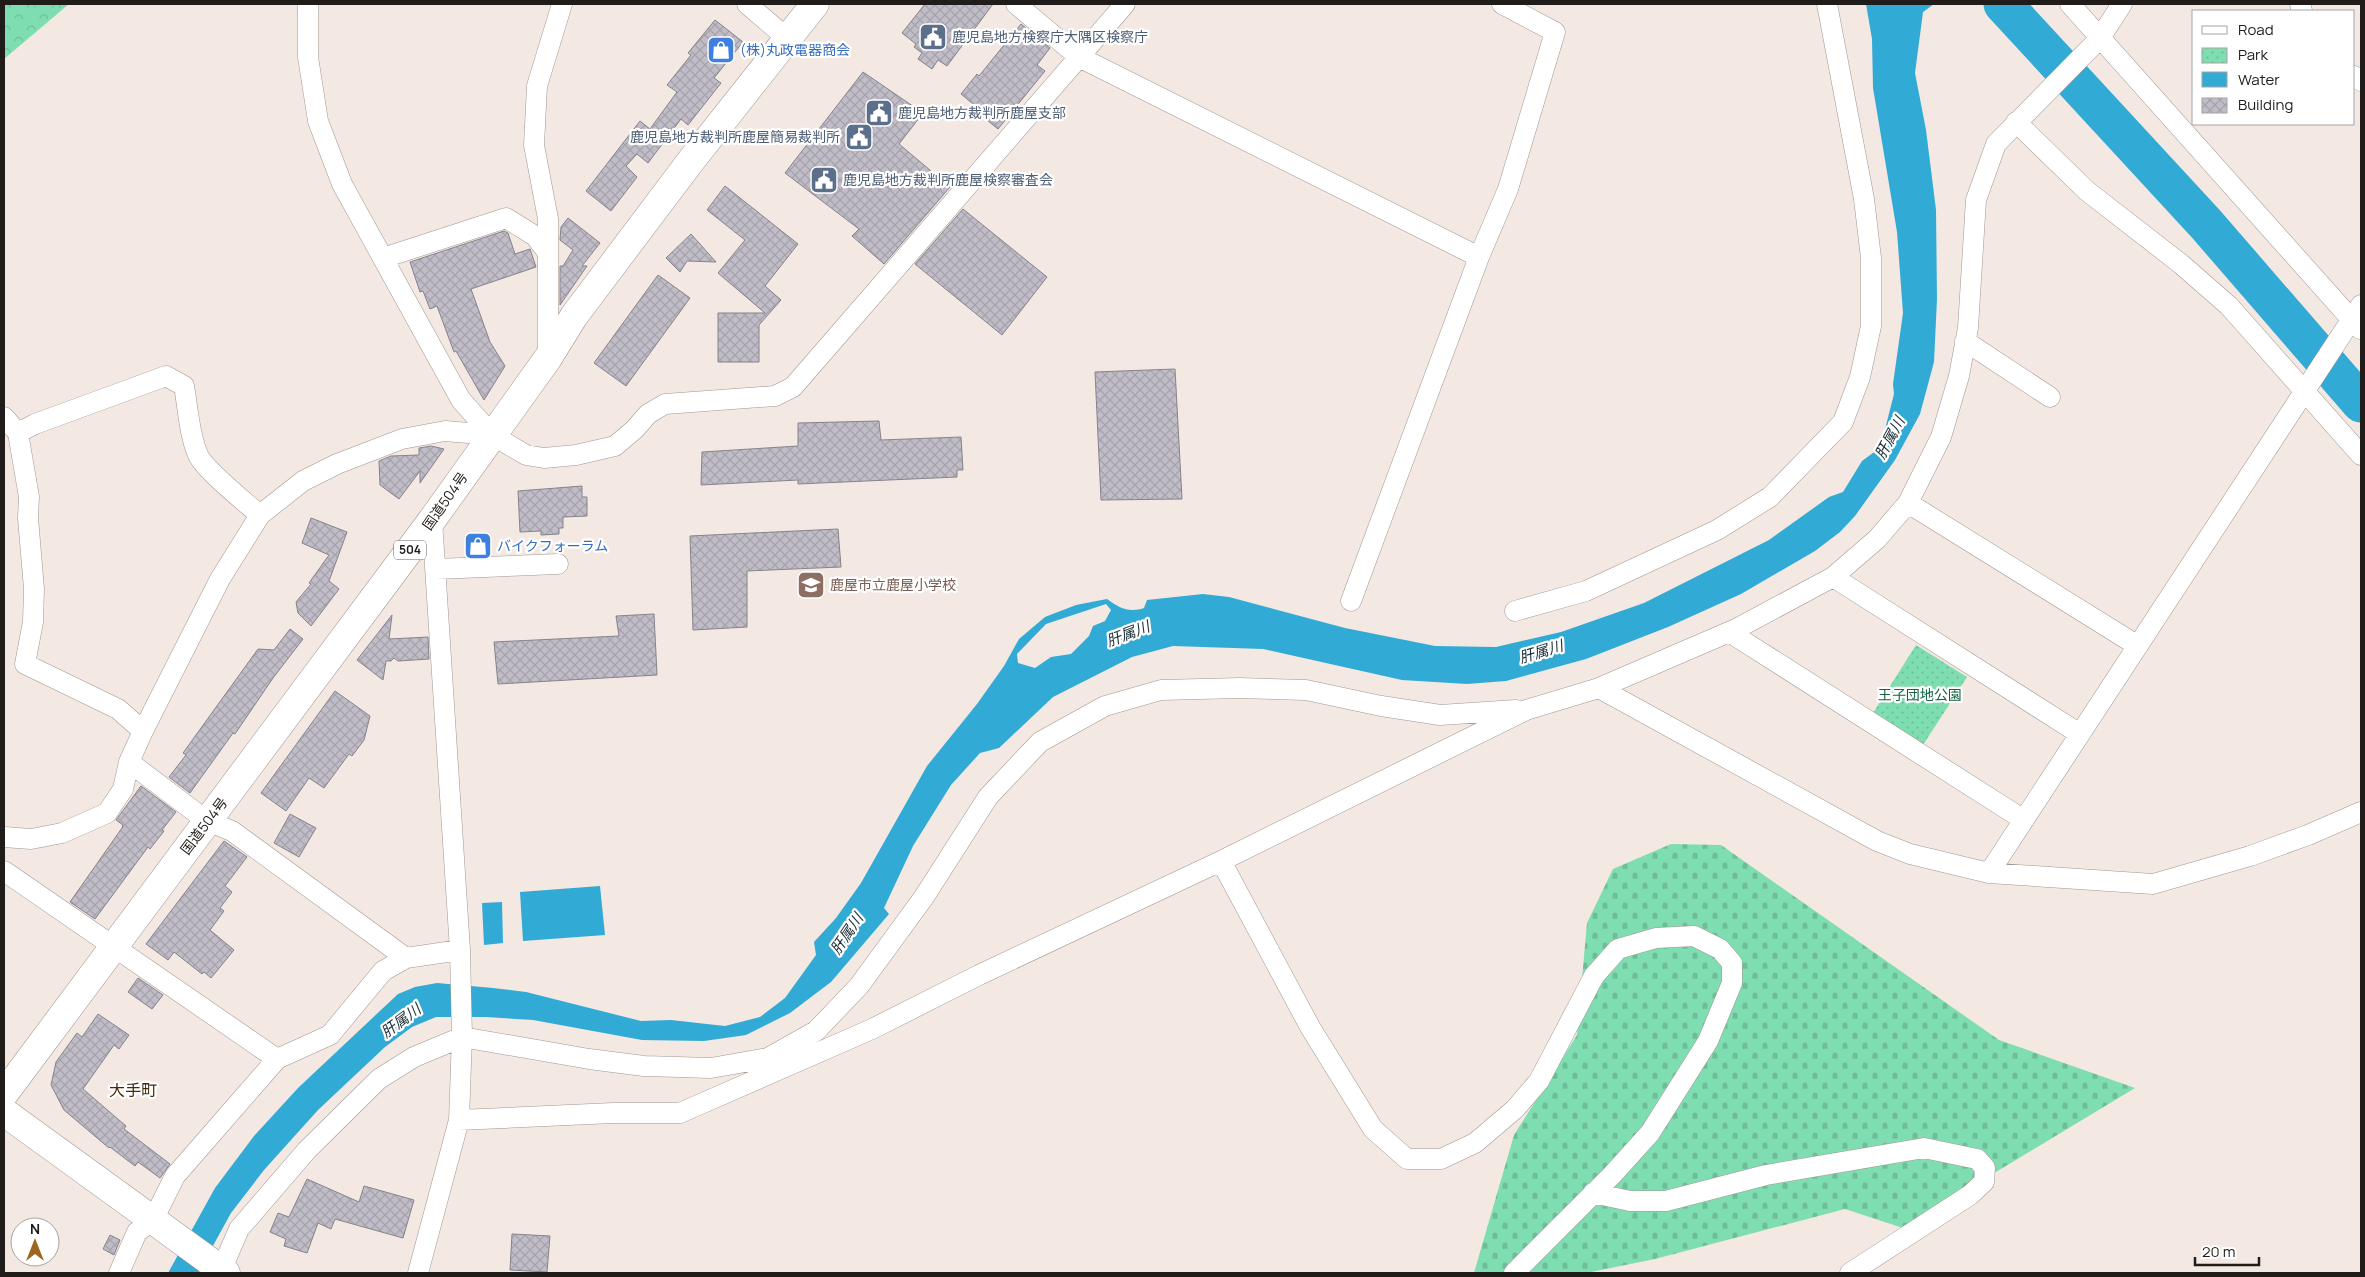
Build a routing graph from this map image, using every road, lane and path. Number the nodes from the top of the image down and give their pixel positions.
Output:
1 (308, 4) edge
2 (562, 4) edge
3 (747, 4) edge
4 (815, 4) edge
5 (1016, 4) edge
6 (1125, 4) edge
7 (1502, 4) edge
8 (1826, 4) edge
9 (2070, 4) edge
10 (2122, 4) edge
11 (2100, 38) junction
12 (788, 39) junction
13 (1079, 58) junction
14 (2021, 117) junction
15 (548, 253) junction
16 (1479, 257) junction
17 (383, 258) junction
18 (2358, 318) edge
19 (1965, 341) junction
20 (548, 358) junction
21 (2305, 392) junction
22 (2050, 397) dead end
23 (4, 417) edge
24 (18, 432) junction
25 (492, 435) junction
26 (2361, 455) edge
27 (1908, 503) junction
28 (260, 515) junction
29 (432, 520) junction
30 (558, 564) dead end
31 (436, 569) junction
32 (1833, 577) junction
33 (1351, 601) dead end
34 (1515, 611) dead end
35 (1729, 632) junction
36 (2138, 646) junction
37 (1599, 688) junction
38 (1526, 710) junction
39 (143, 731) junction
40 (2080, 734) junction
41 (129, 762) junction
42 (2361, 812) edge
43 (2024, 820) junction
44 (208, 821) junction
45 (4, 837) edge
46 (1221, 861) junction
47 (4, 871) edge
48 (1989, 873) junction
49 (114, 946) junction
50 (460, 950) junction
51 (406, 958) junction
52 (462, 1037) junction
53 (277, 1059) junction
54 (4, 1094) edge
55 (4, 1112) edge
56 (460, 1120) junction
57 (1593, 1192) junction
58 (153, 1220) junction
59 (222, 1272) edge
60 (119, 1273) edge
61 (418, 1273) edge
62 (1514, 1273) edge
63 (1850, 1273) edge

1 - 17 street
2 - 15 street
3 - 12 street
4 - 12 main road, 国道504号 / 504
5 - 13 street
6 - 13 street
7 - 16 street
8 - 34 street
9 - 11 street
10 - 11 street
11 - 14 street
11 - 18 street
12 - 20 main road, 国道504号 / 504
13 - 16 street
13 - 25 street
14 - 19 street
14 - 21 street
15 - 17 street
15 - 20 street
16 - 33 street
17 - 25 street
18 - 21 street
19 - 22 street
19 - 27 street
20 - 25 main road, 国道504号 / 504
21 - 26 street
21 - 36 street
23 - 24 street
24 - 28 street
24 - 39 street
25 - 28 street
25 - 29 main road, 国道504号 / 504
27 - 32 street
27 - 36 street
28 - 39 street
29 - 31 street
29 - 44 main road, 国道504号 / 504
30 - 31 street
31 - 50 street
32 - 35 street
32 - 40 street
35 - 37 street
35 - 43 street
36 - 40 street
37 - 38 street
37 - 48 street
38 - 46 street
38 - 52 street
39 - 41 street
40 - 43 street
41 - 44 street
41 - 45 street
42 - 48 street
43 - 48 street
44 - 49 main road, 国道504号 / 504
44 - 51 street
46 - 56 street
46 - 57 street
47 - 49 street
49 - 53 street
49 - 54 main road, 国道504号 / 504
50 - 51 street
50 - 52 street
51 - 53 street
52 - 56 street
52 - 59 street
53 - 58 street
55 - 58 main road
56 - 61 street
57 - 62 street
57 - 63 street
58 - 59 main road
58 - 60 street

